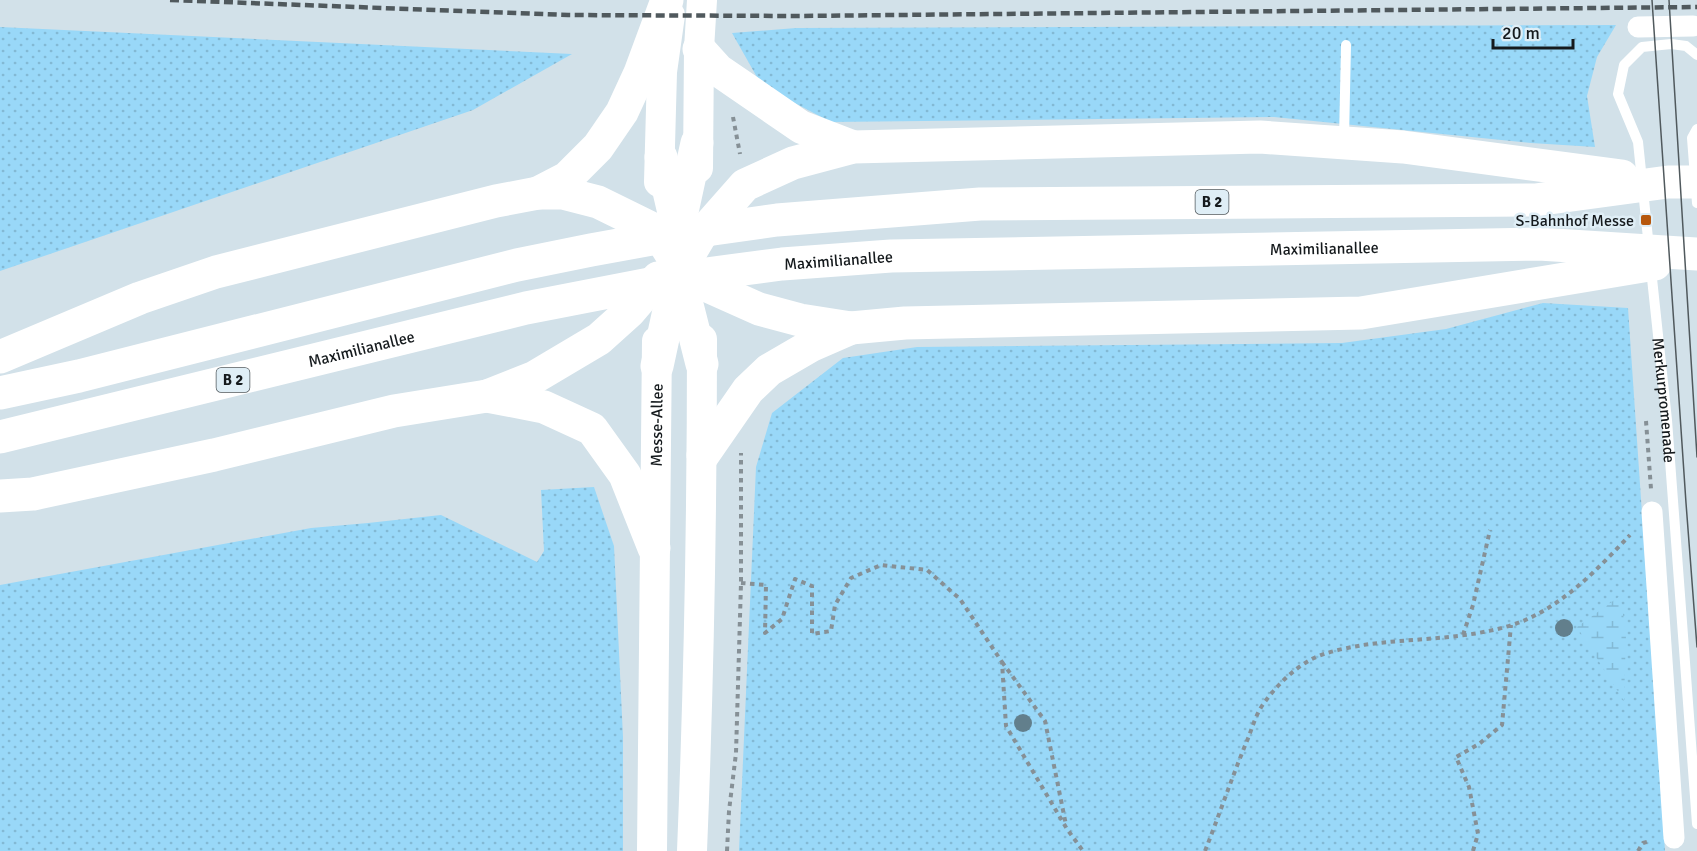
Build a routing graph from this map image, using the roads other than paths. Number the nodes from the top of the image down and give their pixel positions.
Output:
1 (667, 0) edge
2 (672, 0) edge
3 (702, 0) edge
4 (1693, 26) dead end
5 (1638, 27) dead end
6 (1346, 45) dead end
7 (699, 49) junction
8 (1697, 55) edge
9 (1697, 129) edge
10 (697, 143) joint
11 (1344, 143) junction
12 (853, 147) junction
13 (661, 157) joint
14 (1683, 182) edge
15 (538, 192) junction
16 (1697, 203) edge
17 (679, 256) junction
18 (1697, 256) edge
19 (851, 328) junction
20 (0, 357) edge
21 (702, 364) joint
22 (657, 366) joint
23 (0, 393) edge
24 (487, 396) junction
25 (0, 437) edge
26 (703, 455) junction
27 (0, 496) edge
28 (1652, 512) road end
29 (654, 548) junction
30 (1697, 824) edge
31 (1674, 838) dead end
32 (652, 851) edge
33 (692, 851) edge

1 - 15 highway
2 - 13 main road
3 - 7 main road
4 - 5 street
6 - 11 lane
7 - 10 main road
7 - 12 highway
8 - 30 lane, Merkurpromenade
9 - 16 lane
10 - 17 highway
11 - 12 highway
11 - 14 highway
12 - 17 highway
13 - 17 highway
14 - 23 highway, B 2
15 - 17 highway
15 - 20 highway
17 - 19 highway
17 - 21 highway
17 - 22 highway
17 - 24 highway
18 - 19 highway
18 - 25 highway, Maximilianallee / B 2
19 - 26 highway
21 - 26 main road
22 - 29 main road, Messe-Allee
24 - 27 highway
24 - 29 highway
26 - 33 main road
28 - 31 street
29 - 32 main road, Messe-Allee

